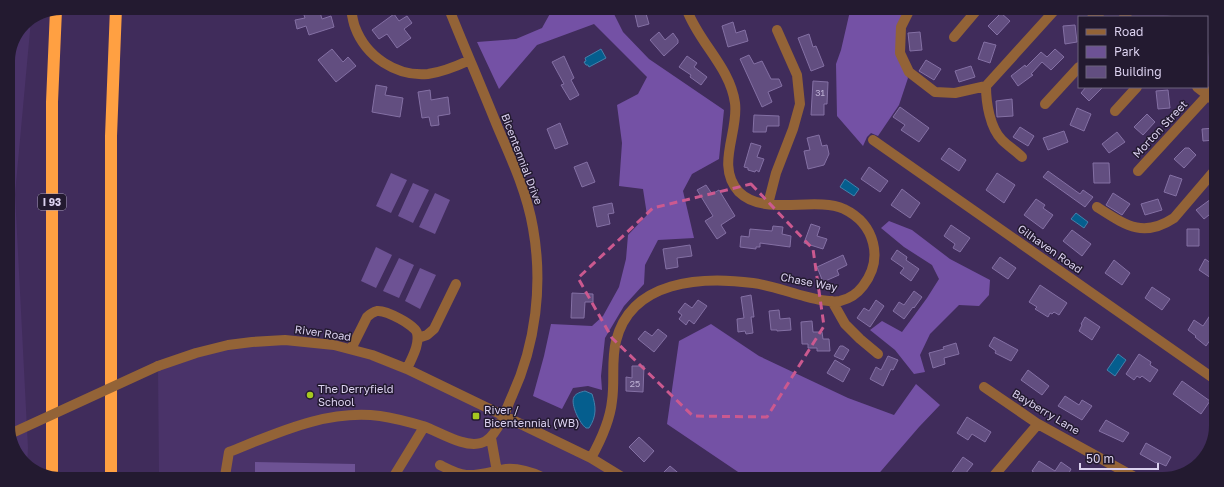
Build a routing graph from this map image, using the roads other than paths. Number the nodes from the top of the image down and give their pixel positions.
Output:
1 (116, 15) edge
2 (352, 15) edge
3 (451, 15) edge
4 (690, 15) edge
5 (907, 15) edge
6 (973, 15) edge
7 (1051, 15) edge
8 (56, 16) edge
9 (777, 30) dead end
10 (954, 37) dead end
11 (470, 60) junction
12 (1078, 68) edge
13 (986, 86) junction
14 (1136, 88) edge
15 (1198, 88) edge
16 (1209, 96) edge
17 (1209, 101) edge
18 (1045, 104) dead end
19 (1115, 111) dead end
20 (872, 140) dead end
21 (1022, 157) dead end
22 (1138, 171) dead end
23 (1209, 177) edge
24 (768, 204) junction
25 (1097, 207) dead end
26 (456, 284) dead end
27 (832, 301) junction
28 (418, 338) junction
29 (351, 349) junction
30 (878, 354) dead end
31 (406, 369) junction
32 (1209, 375) edge
33 (984, 387) dead end
34 (504, 415) junction
35 (1038, 424) junction
36 (424, 427) junction
37 (15, 432) edge
38 (491, 438) junction
39 (592, 458) junction
40 (440, 465) dead end
41 (52, 471) edge
42 (111, 472) edge
43 (226, 472) edge
44 (396, 472) edge
45 (456, 472) edge
46 (498, 472) edge
47 (508, 472) edge
48 (525, 472) edge
49 (614, 472) edge
50 (997, 472) edge
51 (1125, 472) edge

1 - 42 highway
2 - 11 street
3 - 11 street, Bicentennial Drive
4 - 24 street, Chase Way
5 - 13 street
6 - 10 street
7 - 13 street
8 - 41 highway, I 93
9 - 24 street
11 - 34 street, Bicentennial Drive
12 - 18 street
13 - 21 street
14 - 19 street
15 - 16 street
17 - 22 street, Morton Street
20 - 32 street, Gilhaven Road
23 - 25 street
24 - 27 street, Chase Way
26 - 28 street
27 - 30 street
27 - 39 street, Chase Way
28 - 29 street
28 - 31 street
29 - 31 street, River Road
29 - 37 street, River Road, bridge
31 - 34 street, River Road
33 - 35 street, Bayberry Lane
34 - 38 street, Bicentennial Drive
34 - 39 street, River Road
35 - 50 street
35 - 51 street, Bayberry Lane
36 - 38 street
36 - 43 street
36 - 44 street
38 - 46 street
39 - 49 street, River Road
40 - 45 street
47 - 48 street

